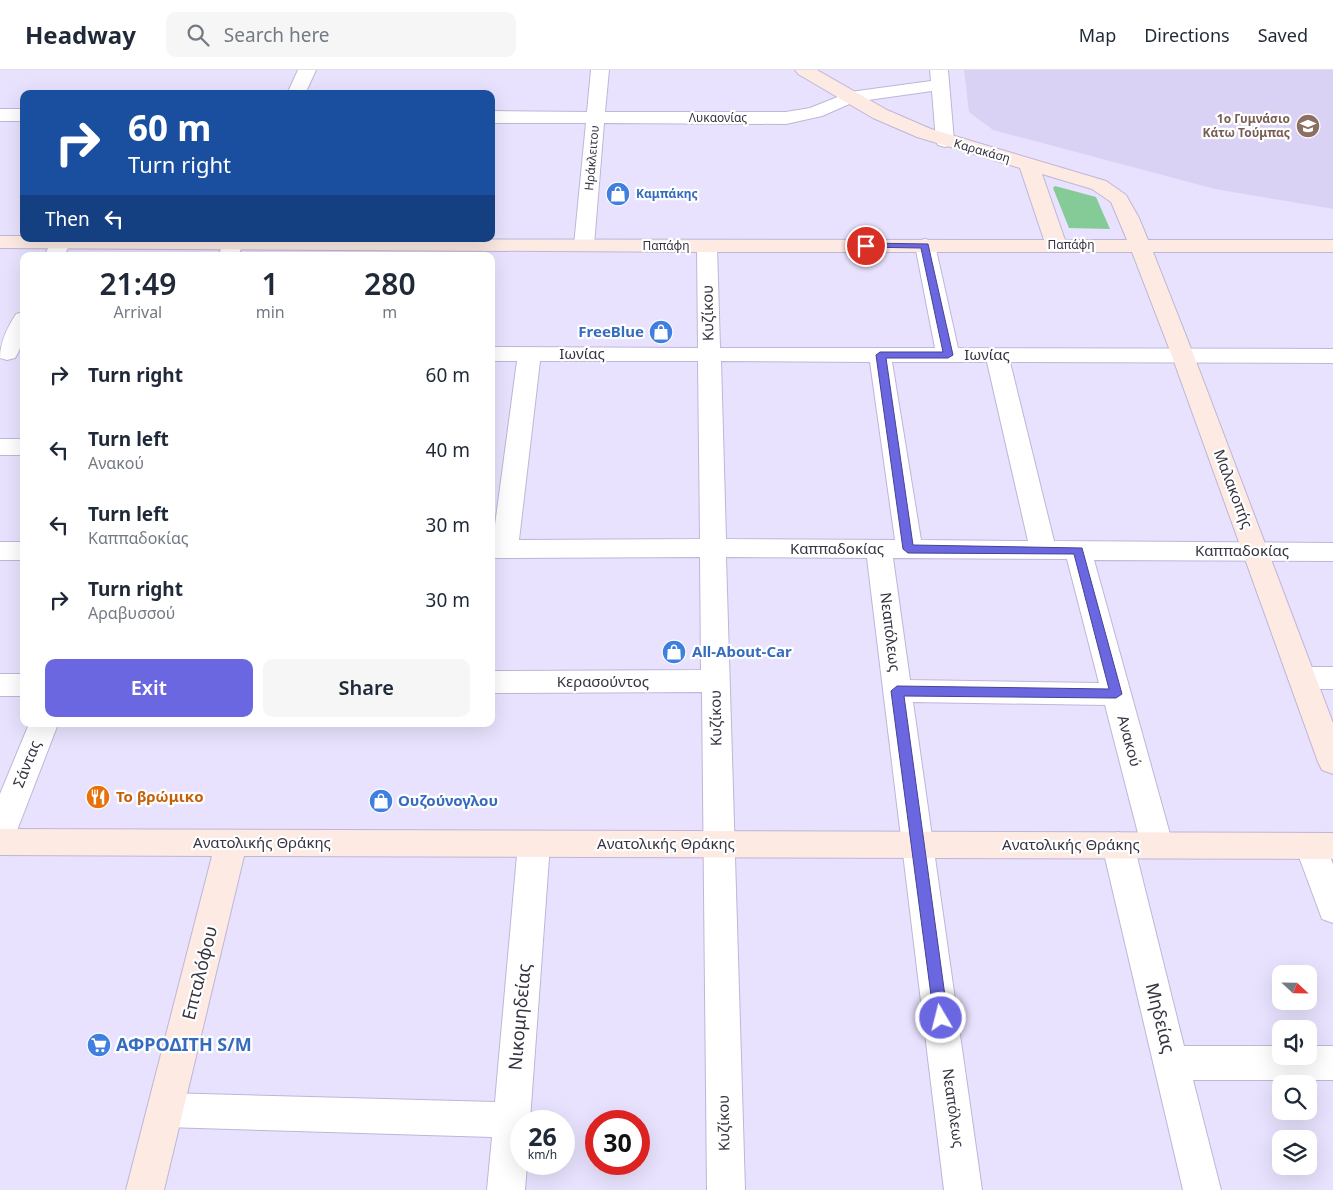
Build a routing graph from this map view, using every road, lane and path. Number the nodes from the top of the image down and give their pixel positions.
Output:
1 (307, 70) edge
2 (600, 70) edge
3 (804, 70) edge
4 (940, 78) edge
5 (298, 90) edge
6 (850, 97) junction
7 (0, 115) edge
8 (20, 116) edge
9 (495, 117) edge
10 (596, 118) junction
11 (946, 141) junction
12 (1029, 165) junction
13 (0, 242) edge
14 (584, 245) junction
15 (925, 245) junction
16 (1056, 245) junction
17 (1140, 245) junction
18 (232, 246) edge
19 (707, 246) junction
20 (1333, 246) edge
21 (58, 249) edge
22 (20, 329) edge
23 (10, 353) edge
24 (495, 354) edge
25 (528, 354) junction
26 (709, 355) junction
27 (880, 355) junction
28 (948, 355) junction
29 (997, 355) junction
30 (1184, 356) junction
31 (1333, 356) edge
32 (0, 447) edge
33 (20, 447) edge
34 (713, 548) junction
35 (498, 549) edge
36 (894, 549) junction
37 (1078, 550) junction
38 (0, 551) edge
39 (20, 551) edge
40 (1043, 551) junction
41 (1257, 552) junction
42 (1333, 552) edge
43 (1302, 678) junction
44 (1333, 678) edge
45 (716, 681) junction
46 (495, 682) edge
47 (0, 685) edge
48 (20, 685) edge
49 (897, 691) junction
50 (1116, 694) junction
51 (42, 727) edge
52 (1333, 762) edge
53 (0, 832) edge
54 (0, 842) edge
55 (231, 843) junction
56 (534, 844) junction
57 (718, 844) junction
58 (918, 845) junction
59 (1118, 845) junction
60 (1157, 845) junction
61 (1322, 846) edge
62 (1333, 909) edge
63 (1171, 1063) junction
64 (1333, 1063) edge
65 (165, 1110) junction
66 (513, 1110) edge
67 (510, 1120) edge
68 (510, 1143) edge
69 (145, 1190) edge
70 (506, 1190) edge
71 (726, 1190) edge
72 (964, 1190) edge
73 (1202, 1190) edge

1 - 5 street
2 - 10 street, Ηράκλειτου
3 - 6 street, Καρακάση
4 - 6 street, Λυκαονίας
4 - 11 street
6 - 10 street, Λυκαονίας
6 - 11 street, Καρακάση
7 - 8 street
9 - 10 street, Λυκαονίας
10 - 14 street, Ηράκλειτου
11 - 12 street, Καρακάση
12 - 16 street
12 - 17 street, Καρακάση
13 - 21 street, Παπάφη
14 - 18 street, Παπάφη
14 - 19 street, Παπάφη
15 - 16 street, Παπάφη
15 - 19 street, Παπάφη
15 - 28 street
16 - 17 street, Παπάφη
17 - 20 street, Παπάφη
17 - 30 street, Μαλακοπής
18 - 21 street, Παπάφη
19 - 26 street, Κυζίκου
22 - 23 street
24 - 25 street, Ιωνίας
25 - 26 street, Ιωνίας
25 - 35 street
26 - 27 street, Ιωνίας
26 - 34 street, Κυζίκου
27 - 28 street, Ιωνίας
27 - 36 street, Νεαπόλεως
28 - 29 street, Ιωνίας
29 - 30 street, Ιωνίας
29 - 40 street
30 - 31 street, Ιωνίας
30 - 41 street, Μαλακοπής
32 - 33 street
34 - 35 street, Καππαδοκίας
34 - 36 street, Καππαδοκίας
34 - 45 street, Κυζίκου
36 - 40 street, Καππαδοκίας
36 - 49 street, Νεαπόλεως
37 - 40 street, Καππαδοκίας
37 - 41 street, Καππαδοκίας
37 - 50 street, Ανακού
38 - 39 street
41 - 42 street, Καππαδοκίας
41 - 43 street, Μαλακοπής
43 - 44 street
43 - 52 street, Μαλακοπής
45 - 46 street, Κερασούντος
45 - 57 street, Κυζίκου
47 - 48 street
49 - 50 street
49 - 58 street, Νεαπόλεως
50 - 60 street, Ανακού
51 - 53 street, Σάντας
54 - 55 street, Ανατολικής Θράκης
55 - 56 street, Ανατολικής Θράκης
55 - 65 street, Επταλόφου
56 - 57 street, Ανατολικής Θράκης
56 - 66 street, Νικομηδείας
57 - 58 street, Ανατολικής Θράκης
57 - 71 street, Κυζίκου
58 - 59 street, Ανατολικής Θράκης
58 - 72 street, Νεαπόλεως
59 - 60 street, Ανατολικής Θράκης
59 - 63 street, Μηδείας
60 - 61 street, Ανατολικής Θράκης
61 - 62 street
63 - 64 street
63 - 73 street, Μηδείας
65 - 67 street
65 - 69 street, Επταλόφου
68 - 70 street, Νικομηδείας

